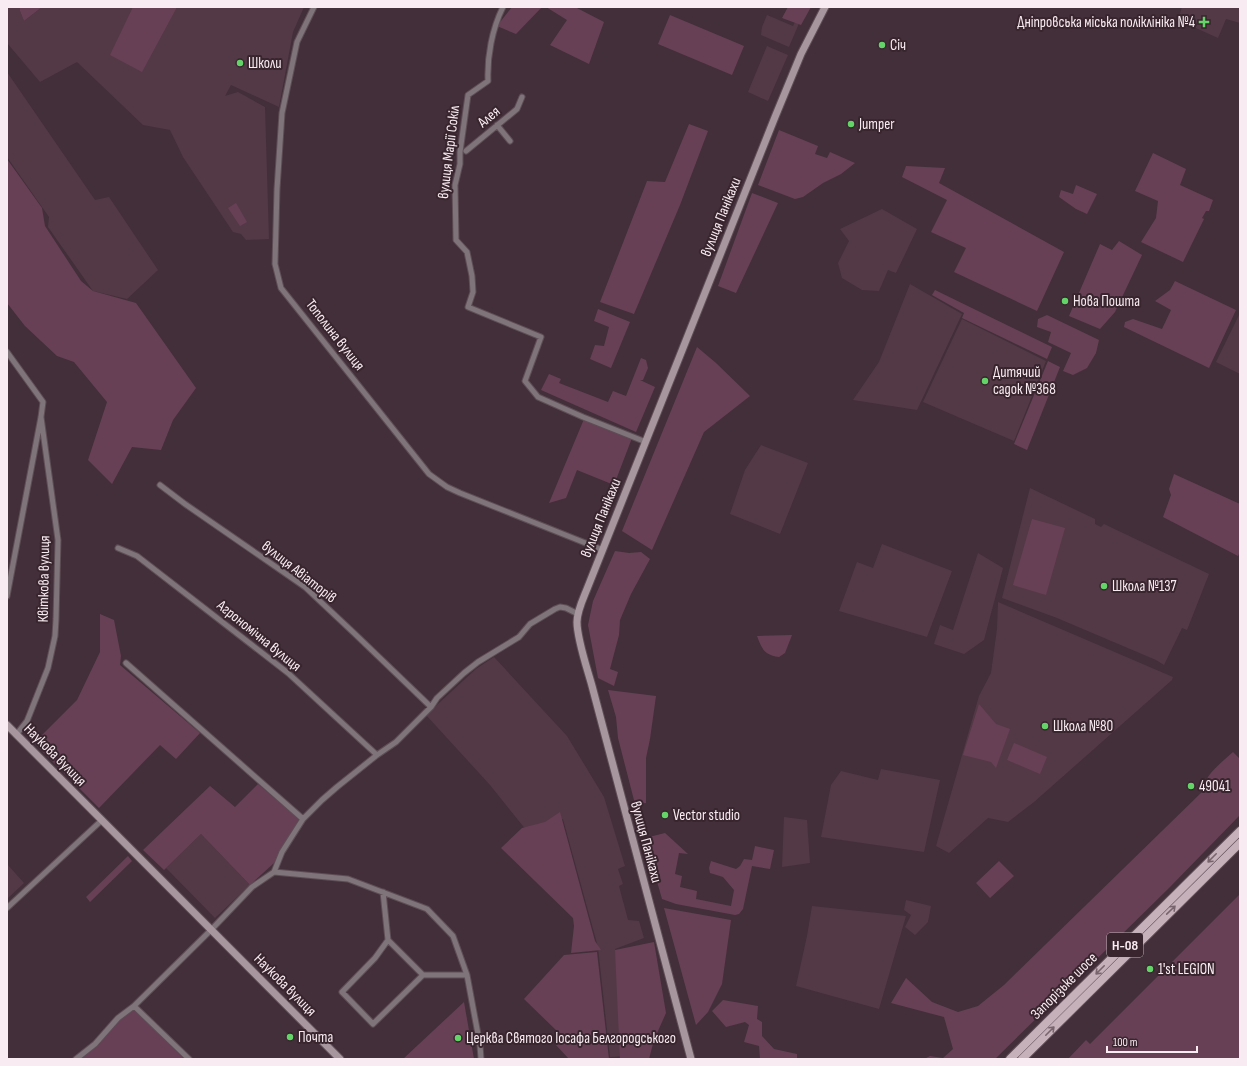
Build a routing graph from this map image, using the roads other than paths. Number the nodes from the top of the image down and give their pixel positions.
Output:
1 (314, 7) edge
2 (503, 7) edge
3 (825, 7) edge
4 (522, 97) dead end
5 (497, 125) junction
6 (510, 140) dead end
7 (466, 151) dead end
8 (7, 352) edge
9 (41, 417) junction
10 (646, 442) junction
11 (160, 485) dead end
12 (118, 548) dead end
13 (603, 550) junction
14 (7, 596) edge
15 (578, 614) junction
16 (126, 663) dead end
17 (431, 707) junction
18 (7, 725) edge
19 (16, 735) junction
20 (377, 755) junction
21 (302, 819) junction
22 (102, 820) junction
23 (1240, 831) edge
24 (1240, 843) edge
25 (274, 872) junction
26 (383, 892) junction
27 (7, 908) edge
28 (1155, 921) junction
29 (211, 930) junction
30 (388, 940) junction
31 (467, 975) junction
32 (423, 976) junction
33 (134, 1006) junction
34 (76, 1059) edge
35 (189, 1059) edge
36 (340, 1059) edge
37 (481, 1059) edge
38 (691, 1059) edge
39 (1010, 1059) edge
40 (1022, 1059) edge

1 - 13 street, Тополина вулиця
2 - 10 street, вулиця Марії Сокіл
3 - 10 street, вулиця Панікахи
4 - 5 street, Алея
5 - 6 street
5 - 7 street, Алея
8 - 9 street
9 - 14 street
9 - 19 street, Квіткова вулиця
10 - 13 street, вулиця Панікахи
11 - 17 street, вулиця Авіаторів
12 - 20 street, Агрономічна вулиця
13 - 15 street, вулиця Панікахи
15 - 17 street
15 - 38 street, вулиця Панікахи
16 - 21 street
17 - 20 street
18 - 19 street, Наукова вулиця
19 - 22 street, Наукова вулиця
20 - 21 street
21 - 25 street
22 - 27 street
22 - 29 street, Наукова вулиця
23 -> 28 main road, Запорізьке шосе / Н-08
28 -> 24 main road, Запорізьке шосе / Н-08
25 - 26 street
25 - 29 street
26 - 30 street
26 - 31 street
28 -> 39 main road, Запорізьке шосе / Н-08
40 -> 28 main road, Запорізьке шосе / Н-08
29 - 33 street
29 - 36 street, Наукова вулиця
30 - 32 street
30 - 32 street
31 - 32 street
31 - 37 street
33 - 34 street
33 - 35 street

